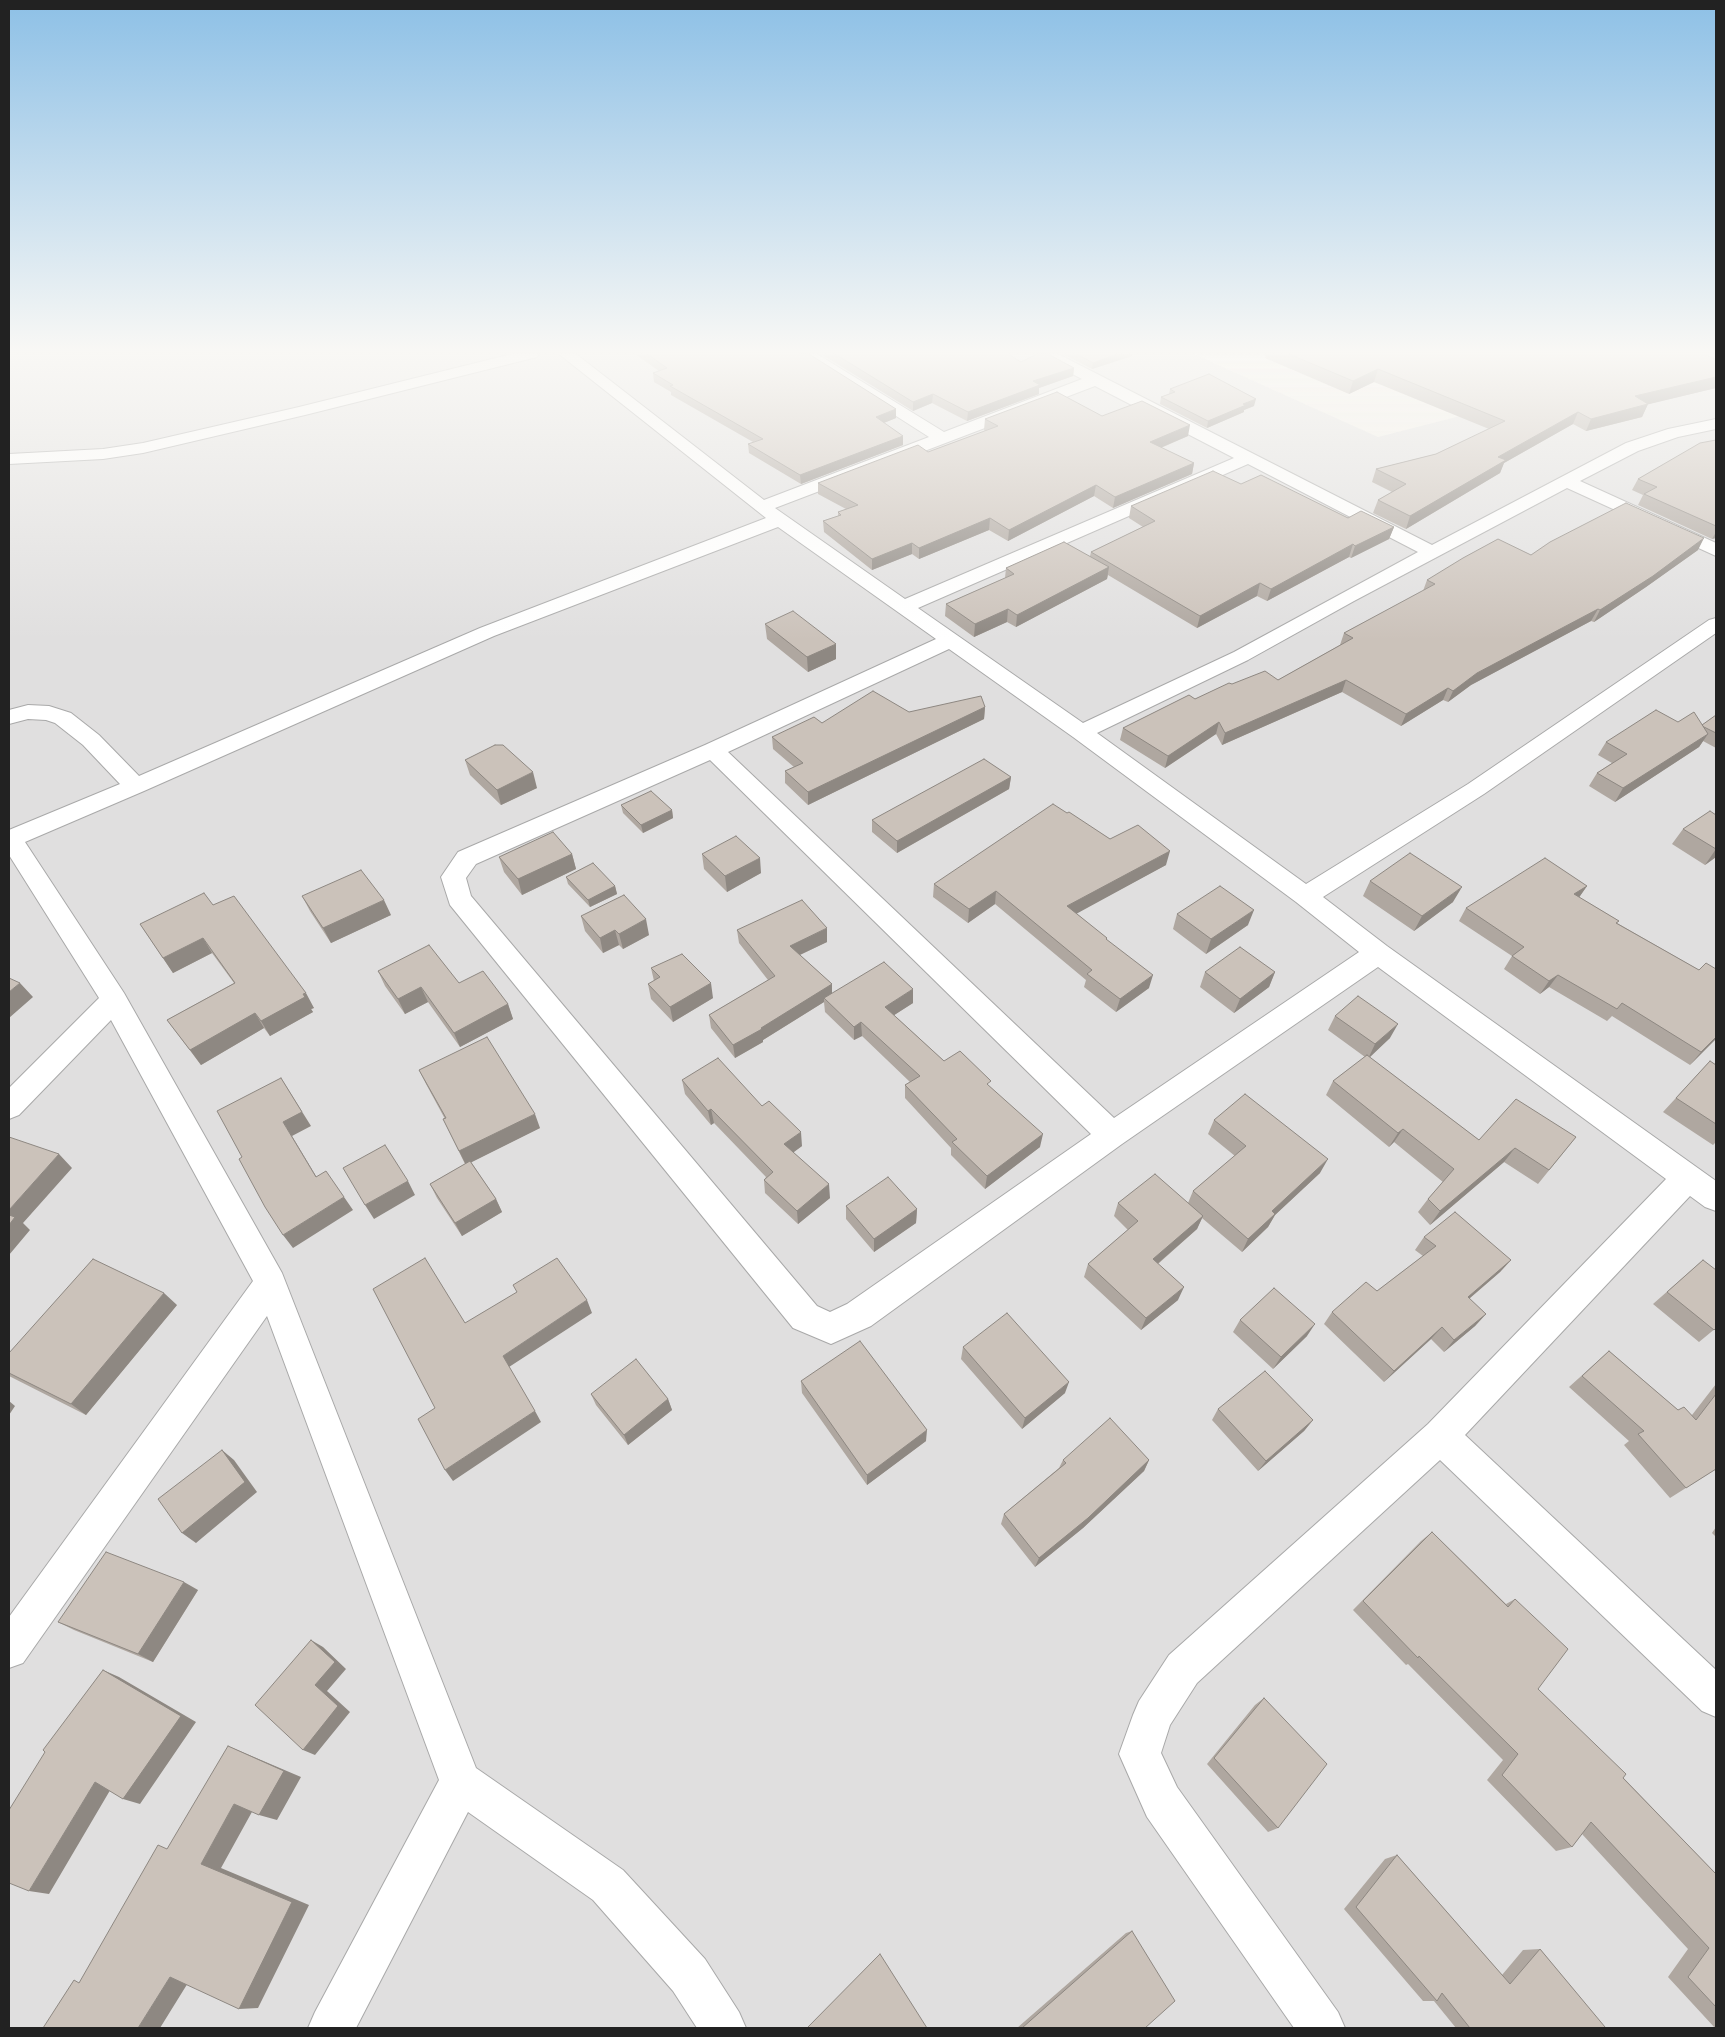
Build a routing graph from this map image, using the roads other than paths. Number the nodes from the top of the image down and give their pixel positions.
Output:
1 (136, 449) edge
2 (687, 449) edge
3 (917, 449) edge
4 (1230, 449) edge
5 (1628, 449) edge
6 (1248, 458) junction
7 (9, 459) edge
8 (1567, 482) junction
9 (770, 514) junction
10 (1716, 550) edge
11 (1432, 552) junction
12 (903, 607) junction
13 (1716, 624) edge
14 (950, 641) junction
15 (9, 717) edge
16 (1081, 732) junction
17 (714, 750) junction
18 (136, 786) junction
19 (9, 839) edge
20 (1305, 896) junction
21 (1378, 953) junction
22 (114, 1000) junction
23 (9, 1107) edge
24 (1112, 1135) junction
25 (1702, 1187) edge
26 (272, 1283) junction
27 (1440, 1436) junction
28 (9, 1649) edge
29 (1716, 1697) edge
30 (461, 1782) junction
31 (331, 2028) edge
32 (723, 2028) edge
33 (1322, 2028) edge

1 - 7 street
2 - 9 street
3 - 9 street
4 - 6 street
5 - 8 street
6 - 11 street
6 - 12 street
8 - 10 street
8 - 11 street
9 - 12 street
9 - 18 street
11 - 16 street
12 - 14 street
13 - 20 street
14 - 16 street
14 - 17 street
15 - 18 street
16 - 20 street
17 - 24 street
17 - 24 street
18 - 19 street
19 - 22 street
20 - 21 street
21 - 24 street
21 - 25 street
22 - 23 street
22 - 26 street
25 - 27 street
26 - 28 street
26 - 30 street
27 - 29 street
27 - 33 street
30 - 31 street
30 - 32 street

